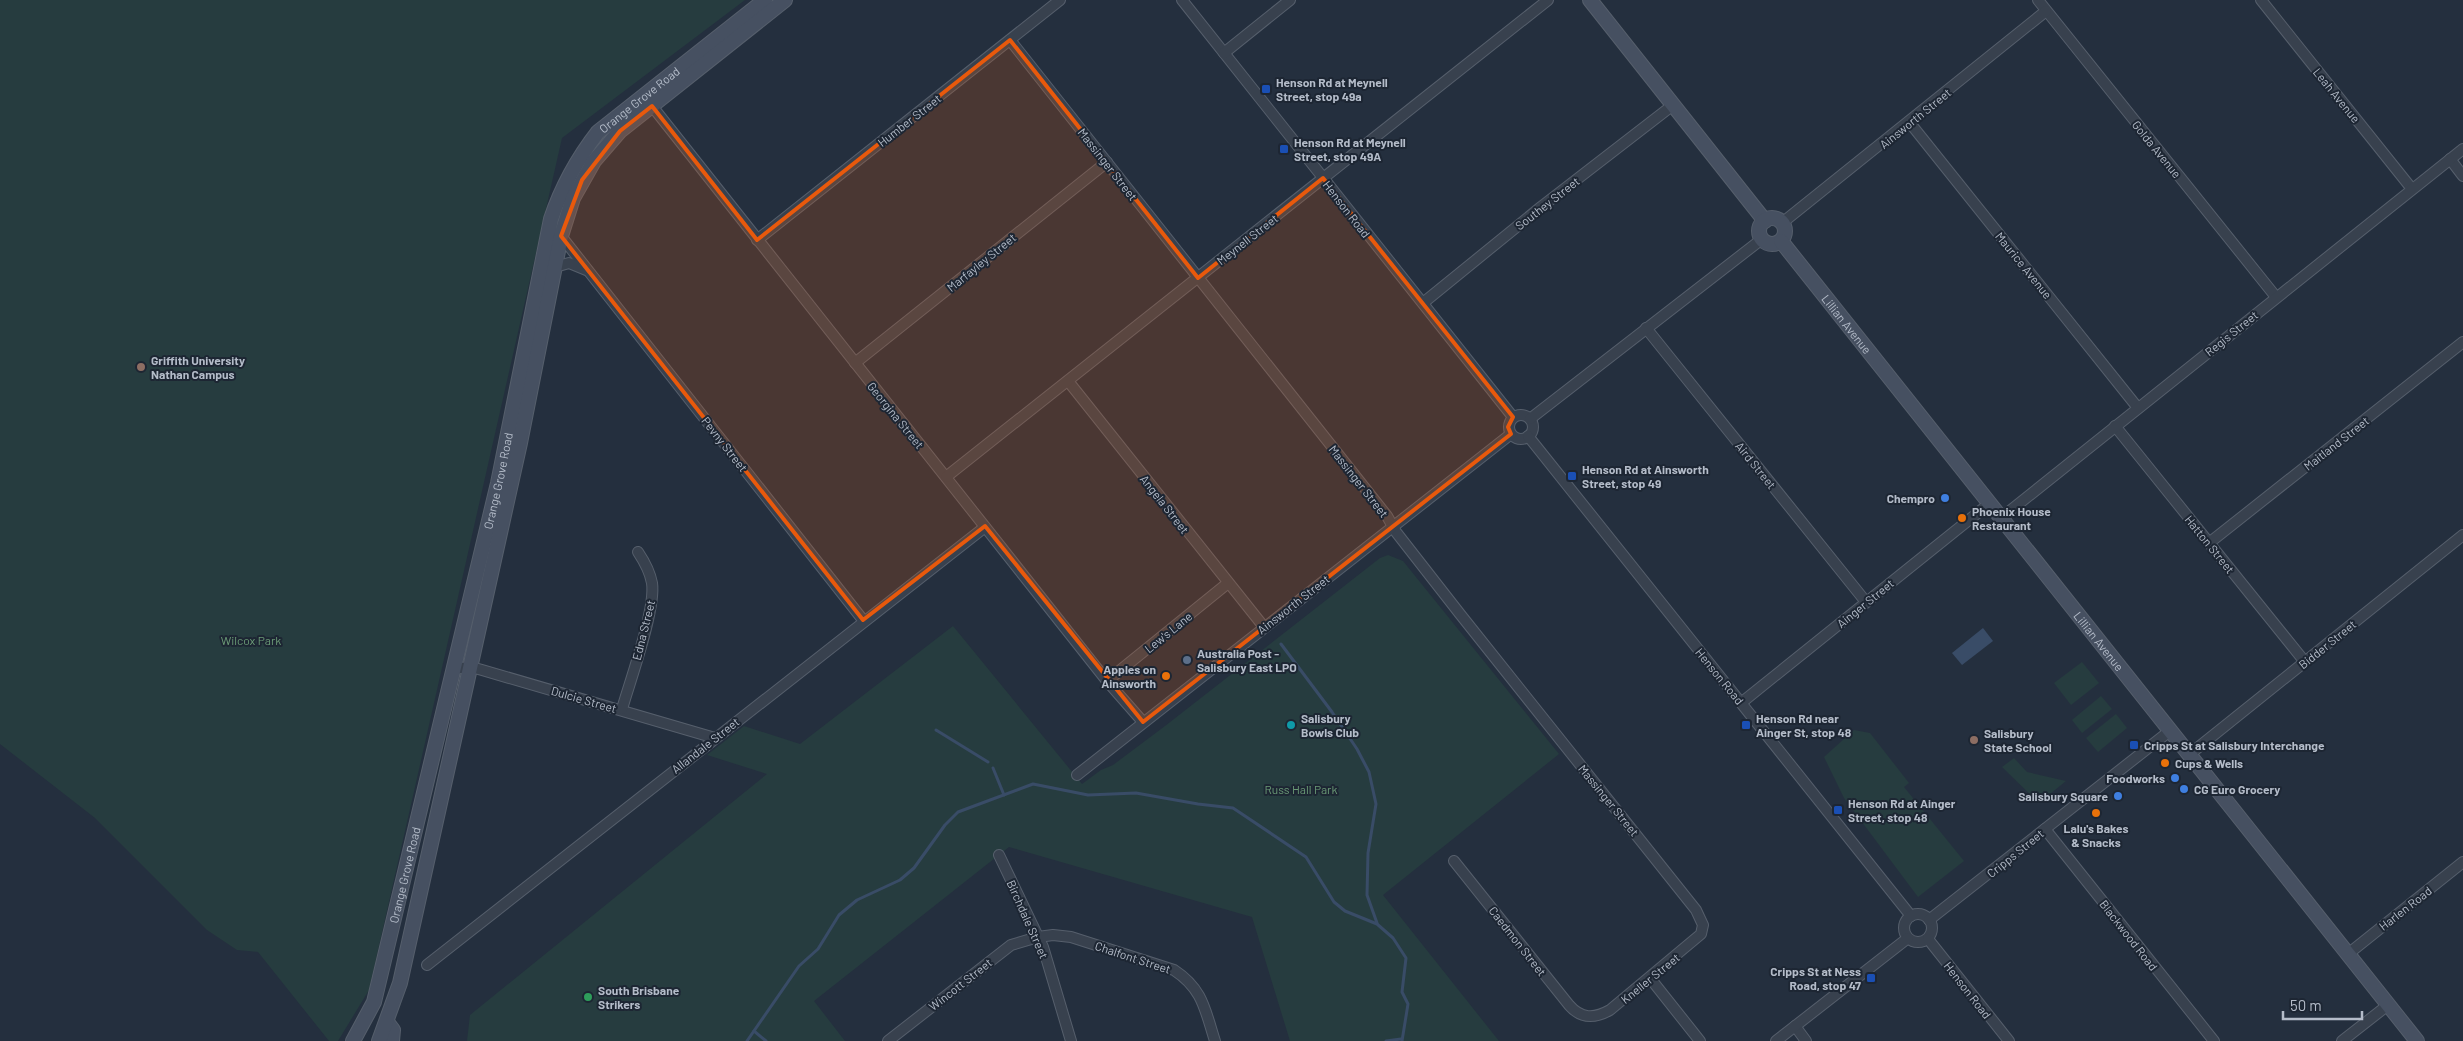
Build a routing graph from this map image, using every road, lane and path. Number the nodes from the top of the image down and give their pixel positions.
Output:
1 (765, 0) edge
2 (785, 0) edge
3 (1060, 0) edge
4 (1182, 0) edge
5 (1290, 0) edge
6 (1548, 0) edge
7 (1590, 0) edge
8 (2038, 0) edge
9 (2261, 0) edge
10 (2046, 11) junction
11 (1010, 40) junction
12 (1224, 53) junction
13 (652, 106) junction
14 (1673, 106) junction
15 (1910, 122) junction
16 (2463, 149) edge
17 (2450, 159) junction
18 (1106, 162) junction
19 (2463, 176) edge
20 (1323, 178) junction
21 (2412, 189) junction
22 (1765, 221) junction
23 (1782, 224) junction
24 (561, 236) junction
25 (1762, 239) junction
26 (757, 240) junction
27 (1780, 241) junction
28 (555, 267) junction
29 (586, 270) junction
30 (1198, 278) junction
31 (2276, 297) junction
32 (1423, 303) junction
33 (1646, 328) junction
34 (2463, 342) edge
35 (855, 362) junction
36 (1068, 381) junction
37 (2138, 408) junction
38 (1513, 417) junction
39 (1530, 419) junction
40 (2115, 426) junction
41 (1511, 434) junction
42 (1528, 436) junction
43 (946, 477) junction
44 (1990, 503) junction
45 (2001, 518) junction
46 (1393, 526) junction
47 (985, 527) junction
48 (2463, 535) edge
49 (2209, 543) junction
50 (638, 552) dead end
51 (1228, 583) junction
52 (1866, 602) junction
53 (864, 620) junction
54 (1264, 627) junction
55 (2305, 662) junction
56 (471, 667) junction
57 (452, 668) junction
58 (1107, 681) junction
59 (1741, 703) junction
60 (622, 709) junction
61 (1143, 722) junction
62 (2171, 730) junction
63 (714, 738) junction
64 (2190, 754) junction
65 (1077, 775) dead end
66 (2045, 829) junction
67 (999, 855) dead end
68 (1454, 860) dead end
69 (2463, 862) edge
70 (1911, 916) junction
71 (1929, 920) junction
72 (1703, 925) joint
73 (1038, 937) junction
74 (1908, 938) junction
75 (1928, 939) junction
76 (2348, 954) junction
77 (427, 965) dead end
78 (1650, 978) junction
79 (2388, 1005) junction
80 (1586, 1016) joint
81 (387, 1022) junction
82 (1795, 1026) junction
83 (352, 1041) edge
84 (379, 1041) edge
85 (392, 1041) edge
86 (888, 1041) edge
87 (1071, 1041) edge
88 (1215, 1041) edge
89 (1700, 1041) edge
90 (1776, 1041) edge
91 (1806, 1041) edge
92 (2009, 1041) edge
93 (2214, 1041) edge
94 (2342, 1041) edge
95 (2417, 1041) edge

1 - 57 main road, Orange Grove Road
2 - 13 main road, Orange Grove Road
3 - 11 street, Humber Street
4 - 12 street, Henson Road
5 - 12 street
6 - 20 street, Meynell Street
7 - 14 main road
8 - 10 street, Golda Avenue
9 - 21 street, Leah Avenue
10 - 15 street, Ainsworth Street
10 - 31 street, Golda Avenue
11 - 18 street, Massinger Street
11 - 26 street, Humber Street
12 - 20 street, Henson Road
13 - 24 main road, Orange Grove Road
13 - 26 street, Georgina Street
14 - 22 main road
14 - 32 street, Southey Street
15 - 23 street, Ainsworth Street
15 - 37 street, Maurice Avenue
16 - 17 street, Regis Street
17 - 19 street
17 - 21 street, Regis Street
18 - 30 street, Massinger Street
18 - 35 street, Marfayley Street
20 - 30 street, Meynell Street
20 - 32 street, Henson Road
21 - 31 street, Regis Street
22 - 23 main road
22 - 25 main road
23 - 27 main road
24 - 28 main road, Orange Grove Road
24 - 29 street, Pevny Street
25 - 27 main road
25 - 33 street
26 - 35 street, Georgina Street
27 - 44 main road, Lillian Avenue
28 - 29 street
28 - 56 main road, Orange Grove Road
29 - 53 street, Pevny Street
30 - 36 street, Meynell Street
30 - 46 street, Massinger Street
31 - 37 street, Regis Street
32 - 38 street, Henson Road
33 - 39 street
33 - 52 street, Aird Street
34 - 49 street, Maitland Street
35 - 43 street, Georgina Street
36 - 43 street, Meynell Street
36 - 51 street, Angela Street
37 - 40 street, Regis Street
38 - 39 street
38 - 41 street
39 - 42 street
40 - 45 street, Regis Street
40 - 49 street, Hatton Street
41 - 42 street
41 - 46 street, Ainsworth Street
42 - 59 street, Henson Road
43 - 47 street, Georgina Street
44 - 45 main road, Lillian Avenue
44 - 52 street, Ainger Street
45 - 62 main road, Lillian Avenue
46 - 54 street, Ainsworth Street
46 - 72 street, Massinger Street
47 - 53 street, Allandale Street
47 - 58 street, Georgina Street
48 - 55 street, Bidder Street
49 - 55 street, Hatton Street
50 - 60 street, Edna Street
51 - 54 street, Angela Street
51 - 58 street, Lew's Lane
52 - 59 street, Ainger Street
53 - 63 street, Allandale Street
54 - 61 street, Ainsworth Street
55 - 64 street, Bidder Street
56 - 57 street, Dulcie Street
56 - 60 street, Dulcie Street
56 - 81 main road, Orange Grove Road
57 - 83 main road, Orange Grove Road
58 - 61 street, Georgina Street
59 - 70 street, Henson Road
60 - 63 street, Dulcie Street
61 - 65 street, Ainsworth Street
62 - 64 main road, Lillian Avenue
62 - 66 street, Cripps Street
63 - 77 street, Allandale Street
64 - 76 main road, Lillian Avenue
66 - 71 street, Cripps Street
66 - 93 street, Blackwood Road
67 - 73 street, Birchdale Street
68 - 80 street, Caedmon Street
69 - 76 street, Harlen Road
70 - 71 street
70 - 74 street
71 - 75 street
72 - 78 street, Kneller Street
73 - 86 street, Wincott Street
73 - 87 street, Birchdale Street
73 - 88 street, Chalfont Street
74 - 75 street
74 - 82 street
75 - 92 street, Henson Road
76 - 79 main road, Lillian Avenue
78 - 80 street, Kneller Street
78 - 89 street
79 - 94 street
79 - 95 main road, Lillian Avenue
81 - 84 main road, Orange Grove Road
81 - 85 main road
82 - 90 street
82 - 91 street

